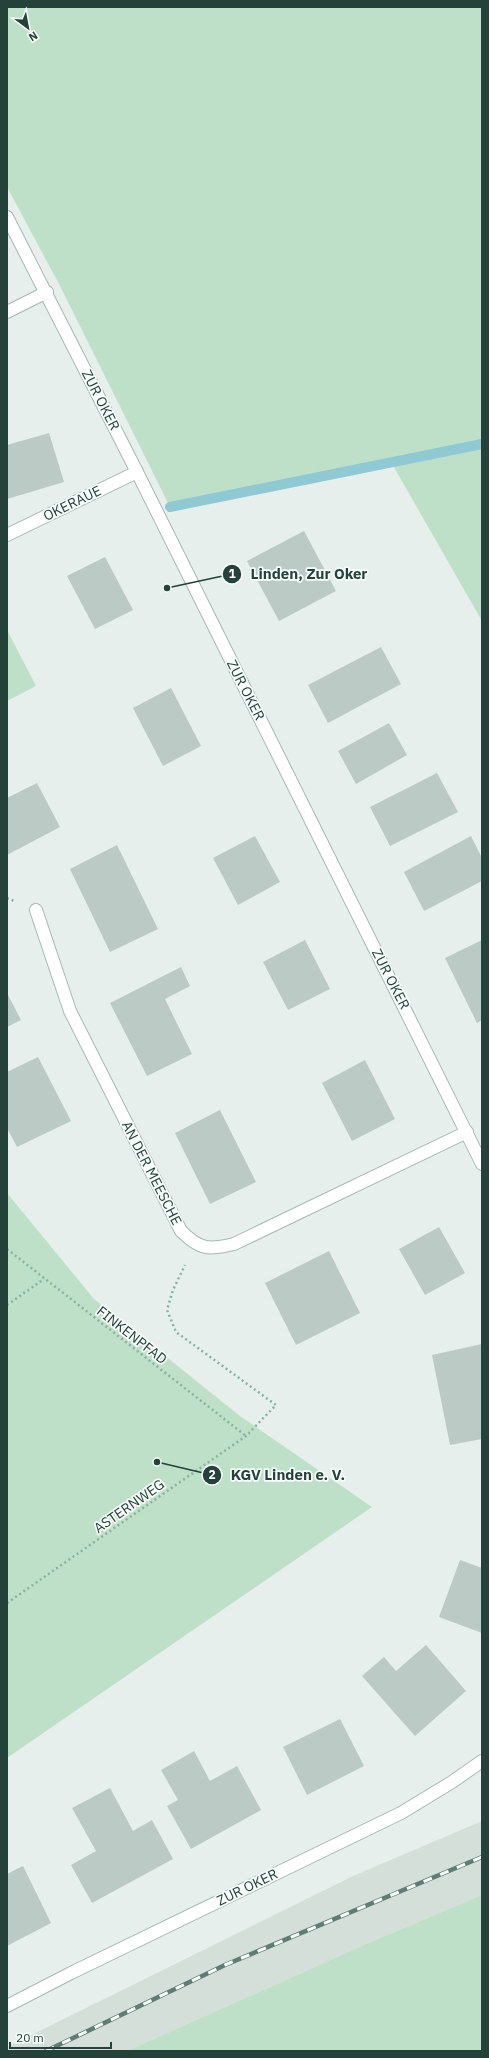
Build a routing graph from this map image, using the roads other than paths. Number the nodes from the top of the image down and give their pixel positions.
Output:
1 (7, 217) edge
2 (47, 292) junction
3 (7, 312) edge
4 (137, 472) junction
5 (7, 535) edge
6 (36, 910) dead end
7 (467, 1132) junction
8 (482, 1164) edge
9 (482, 1761) edge
10 (7, 2006) edge

1 - 2 street, ZUR OKER
2 - 3 street
2 - 4 street, ZUR OKER
4 - 5 street, OKERAUE
4 - 7 street, ZUR OKER
6 - 7 street, AN DER MEESCHE
7 - 8 street, ZUR OKER
9 - 10 street, ZUR OKER

